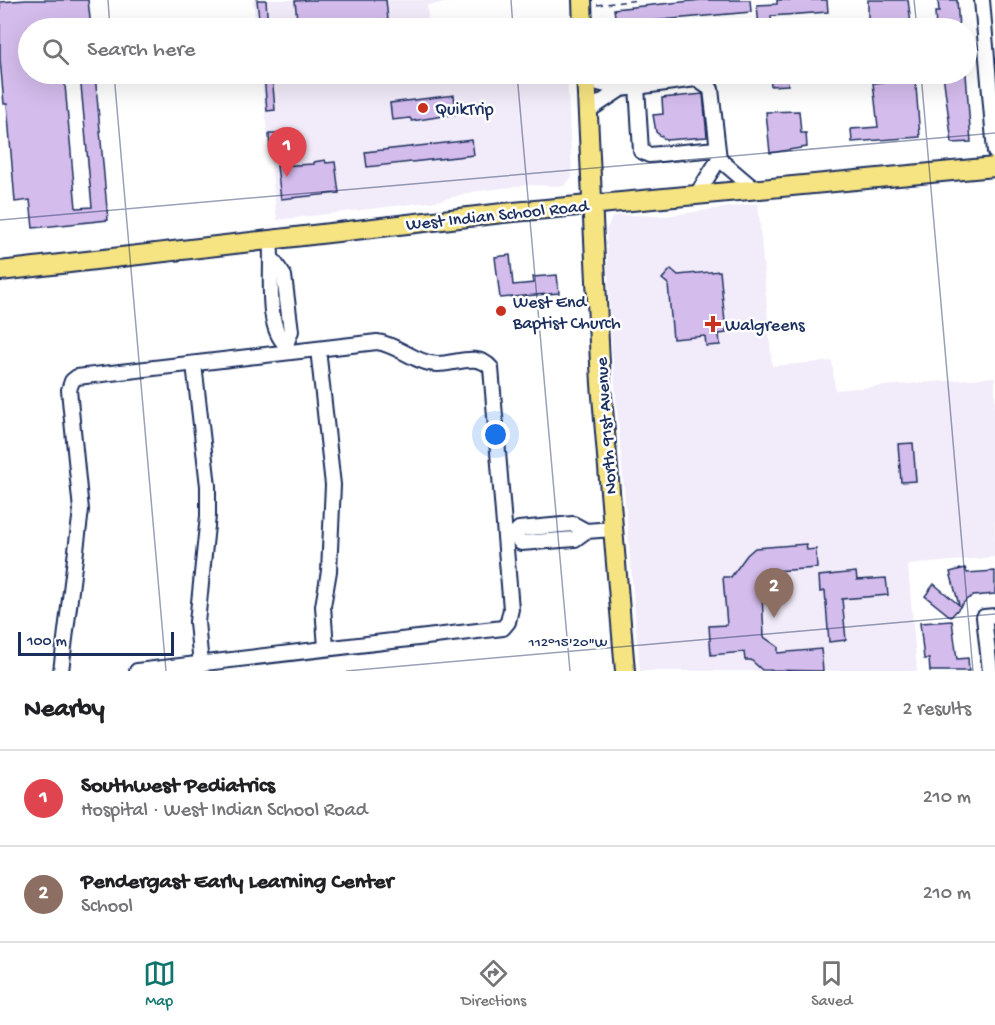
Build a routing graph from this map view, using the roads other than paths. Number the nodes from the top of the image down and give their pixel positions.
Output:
1 (982, 0) edge
2 (589, 3) edge
3 (585, 18) edge
4 (992, 78) edge
5 (587, 84) edge
6 (607, 84) edge
7 (654, 84) edge
8 (704, 84) edge
9 (637, 86) junction
10 (621, 89) junction
11 (588, 111) junction
12 (995, 152) edge
13 (718, 154) junction
14 (995, 167) edge
15 (753, 188) junction
16 (697, 194) junction
17 (592, 204) junction
18 (270, 239) junction
19 (273, 260) junction
20 (0, 271) edge
21 (288, 303) junction
22 (273, 305) junction
23 (286, 349) junction
24 (318, 349) junction
25 (194, 364) junction
26 (613, 529) junction
27 (509, 535) junction
28 (989, 616) edge
29 (326, 648) junction
30 (201, 665) junction
31 (61, 671) edge
32 (137, 671) edge
33 (625, 671) edge
34 (990, 671) edge

1 - 4 street
2 - 3 main road
4 - 12 street
5 - 11 main road, North 91st Avenue
6 - 10 street
7 - 9 street
8 - 13 street
9 - 10 street
9 - 13 street
10 - 11 street
11 - 17 main road, North 91st Avenue
13 - 15 street
13 - 16 street
14 - 15 main road, West Indian School Road
15 - 16 main road, West Indian School Road
16 - 17 main road, West Indian School Road
17 - 18 main road, West Indian School Road
17 - 26 main road, North 91st Avenue
18 - 19 street
18 - 20 main road, West Indian School Road
19 - 21 street
19 - 22 street
21 - 22 street
21 - 23 street
22 - 23 street
23 - 24 street
23 - 25 street
24 - 27 street
24 - 29 street
25 - 30 street
25 - 31 street
26 - 27 street
26 - 33 main road, North 91st Avenue
27 - 29 street
28 - 34 street
29 - 30 street
30 - 32 street

